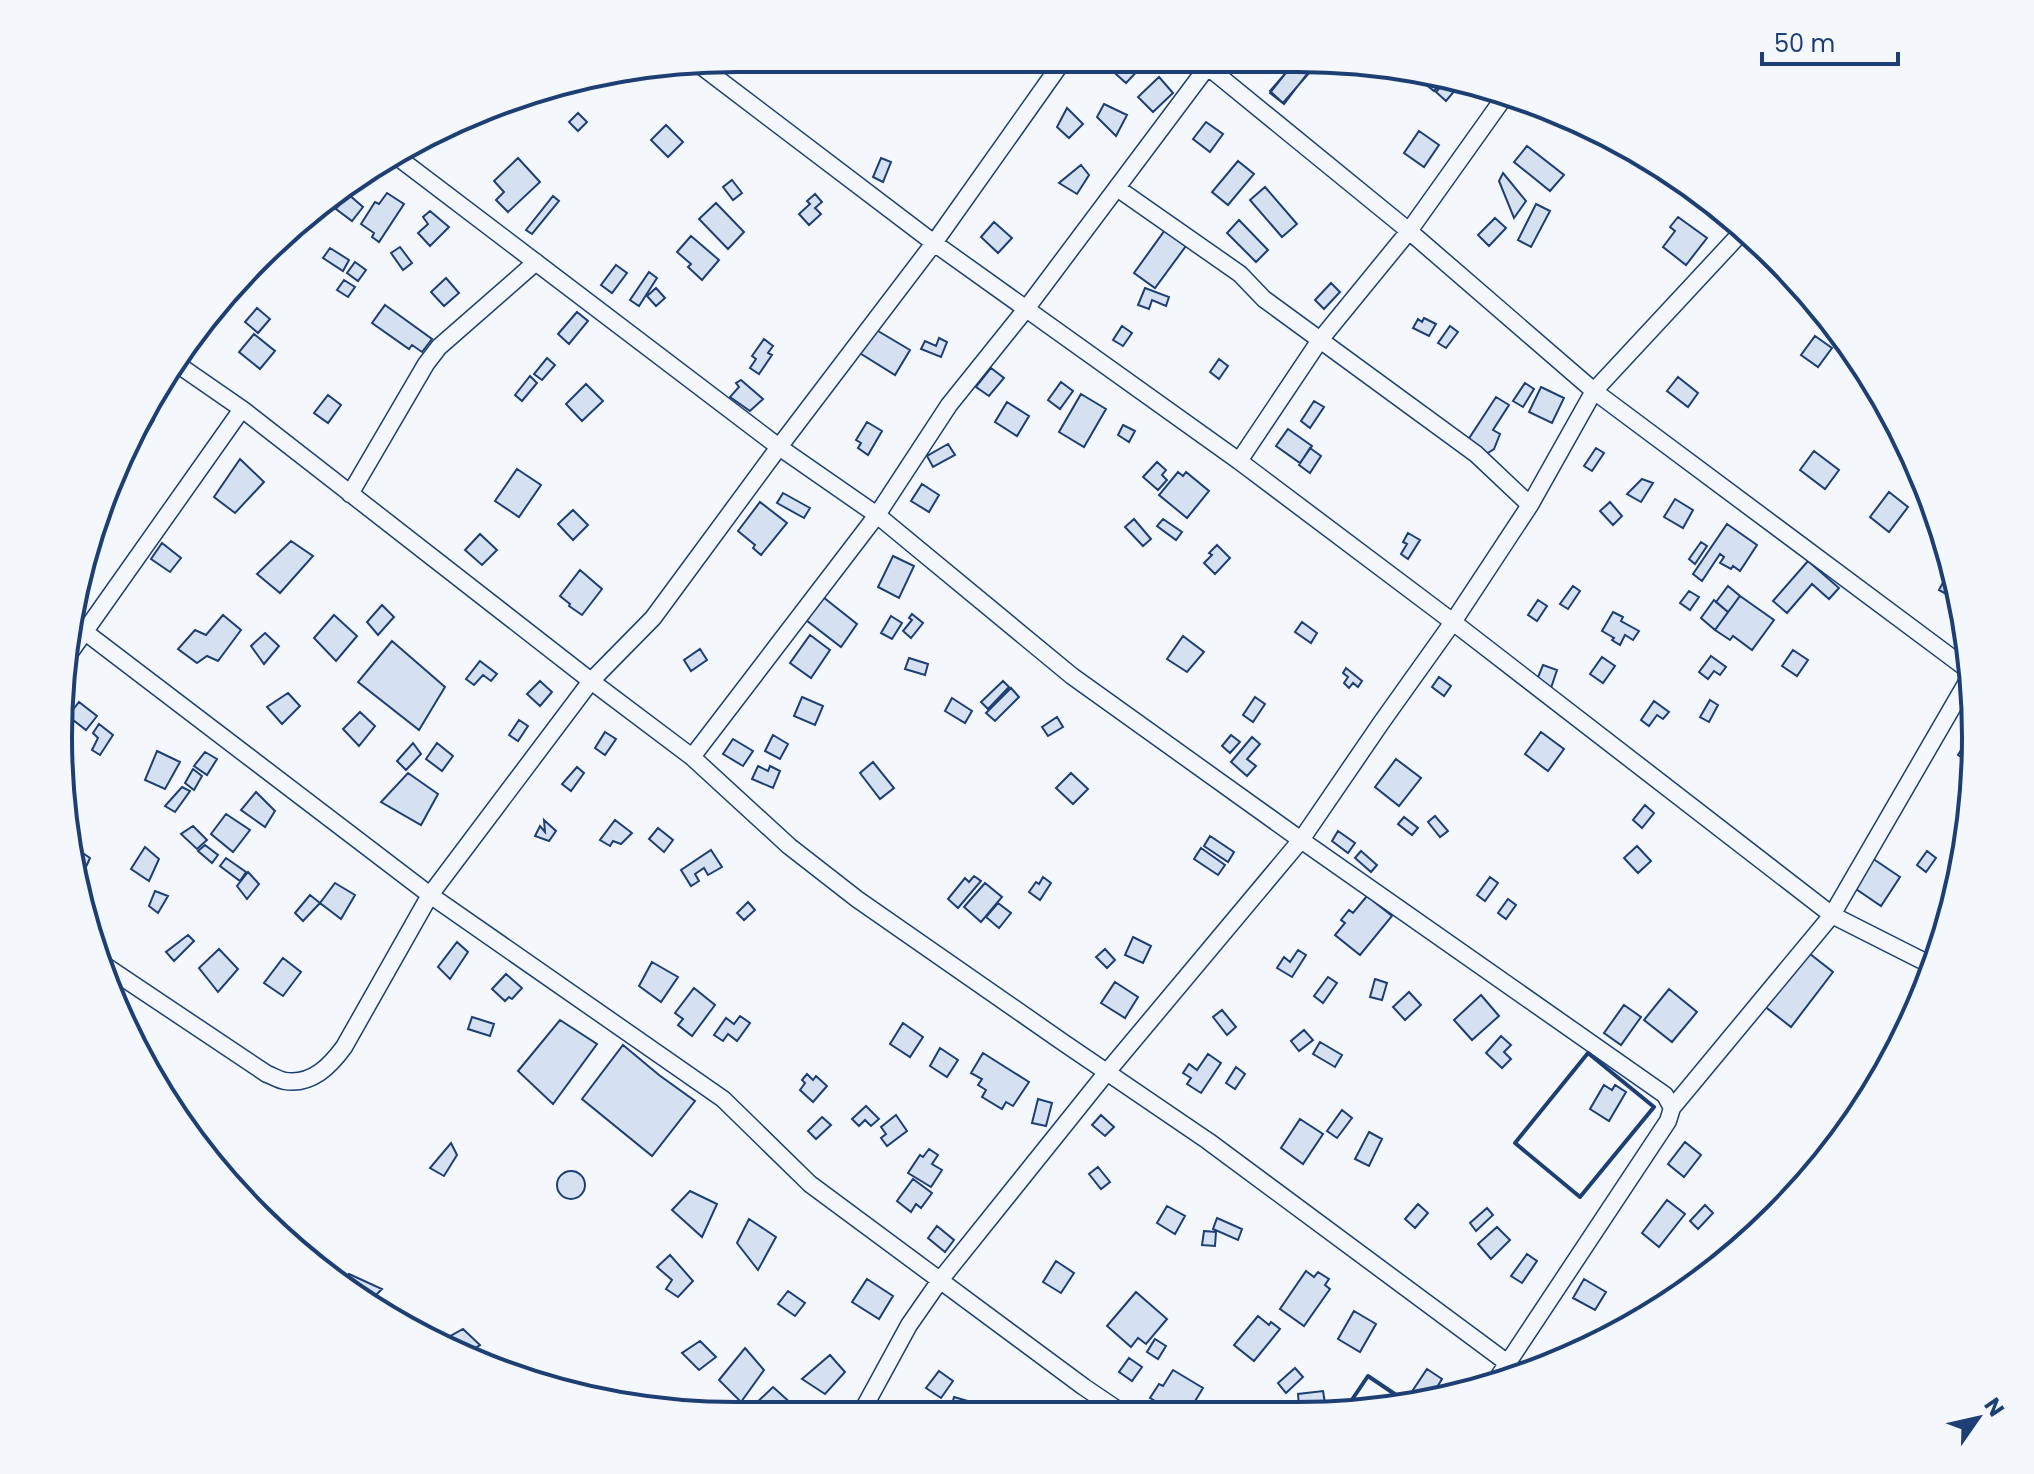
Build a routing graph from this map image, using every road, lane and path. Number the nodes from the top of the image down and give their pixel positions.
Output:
1 (1055, 72) edge
2 (1198, 72) edge
3 (1219, 72) edge
4 (710, 73) edge
5 (1500, 104) edge
6 (403, 161) edge
7 (1117, 188) junction
8 (1409, 231) junction
9 (1736, 238) edge
10 (934, 243) junction
11 (536, 262) junction
12 (1026, 309) junction
13 (1320, 340) junction
14 (184, 369) edge
15 (1594, 391) junction
16 (242, 409) junction
17 (779, 447) junction
18 (1239, 461) junction
19 (365, 470) junction
20 (334, 481) junction
21 (350, 494) junction
22 (1530, 505) junction
23 (877, 515) junction
24 (83, 621) edge
25 (1453, 622) junction
26 (81, 630) edge
27 (1958, 664) edge
28 (591, 681) junction
29 (1961, 692) edge
30 (692, 757) junction
31 (1301, 840) junction
32 (430, 895) junction
33 (1832, 915) junction
34 (1923, 961) edge
35 (116, 973) edge
36 (1107, 1072) junction
37 (1672, 1108) junction
38 (941, 1279) junction
39 (1510, 1367) edge
40 (1506, 1368) edge
41 (867, 1402) edge
42 (1106, 1402) edge

1 - 10 street
2 - 7 street
3 - 8 street
4 - 10 street
5 - 8 street
6 - 11 street
7 - 12 street
7 - 13 street
8 - 13 street
8 - 15 street
9 - 15 street
10 - 12 street
10 - 17 street
11 - 17 street
11 - 19 street
12 - 18 street
12 - 23 street
13 - 18 street
13 - 22 street
14 - 16 street
15 - 22 street
15 - 27 street
16 - 20 street
16 - 24 street
17 - 23 street
17 - 28 street
18 - 25 street
19 - 20 street
19 - 21 street
20 - 21 street
21 - 28 street
22 - 25 street
23 - 30 street
23 - 31 street
25 - 31 street
25 - 33 street
26 - 32 street
28 - 30 street
28 - 32 street
29 - 33 street
30 - 36 street
31 - 36 street
31 - 37 street
32 - 35 street
32 - 38 street
33 - 34 street
33 - 37 street
36 - 38 street
36 - 40 street
37 - 39 street
38 - 41 street
38 - 42 street

